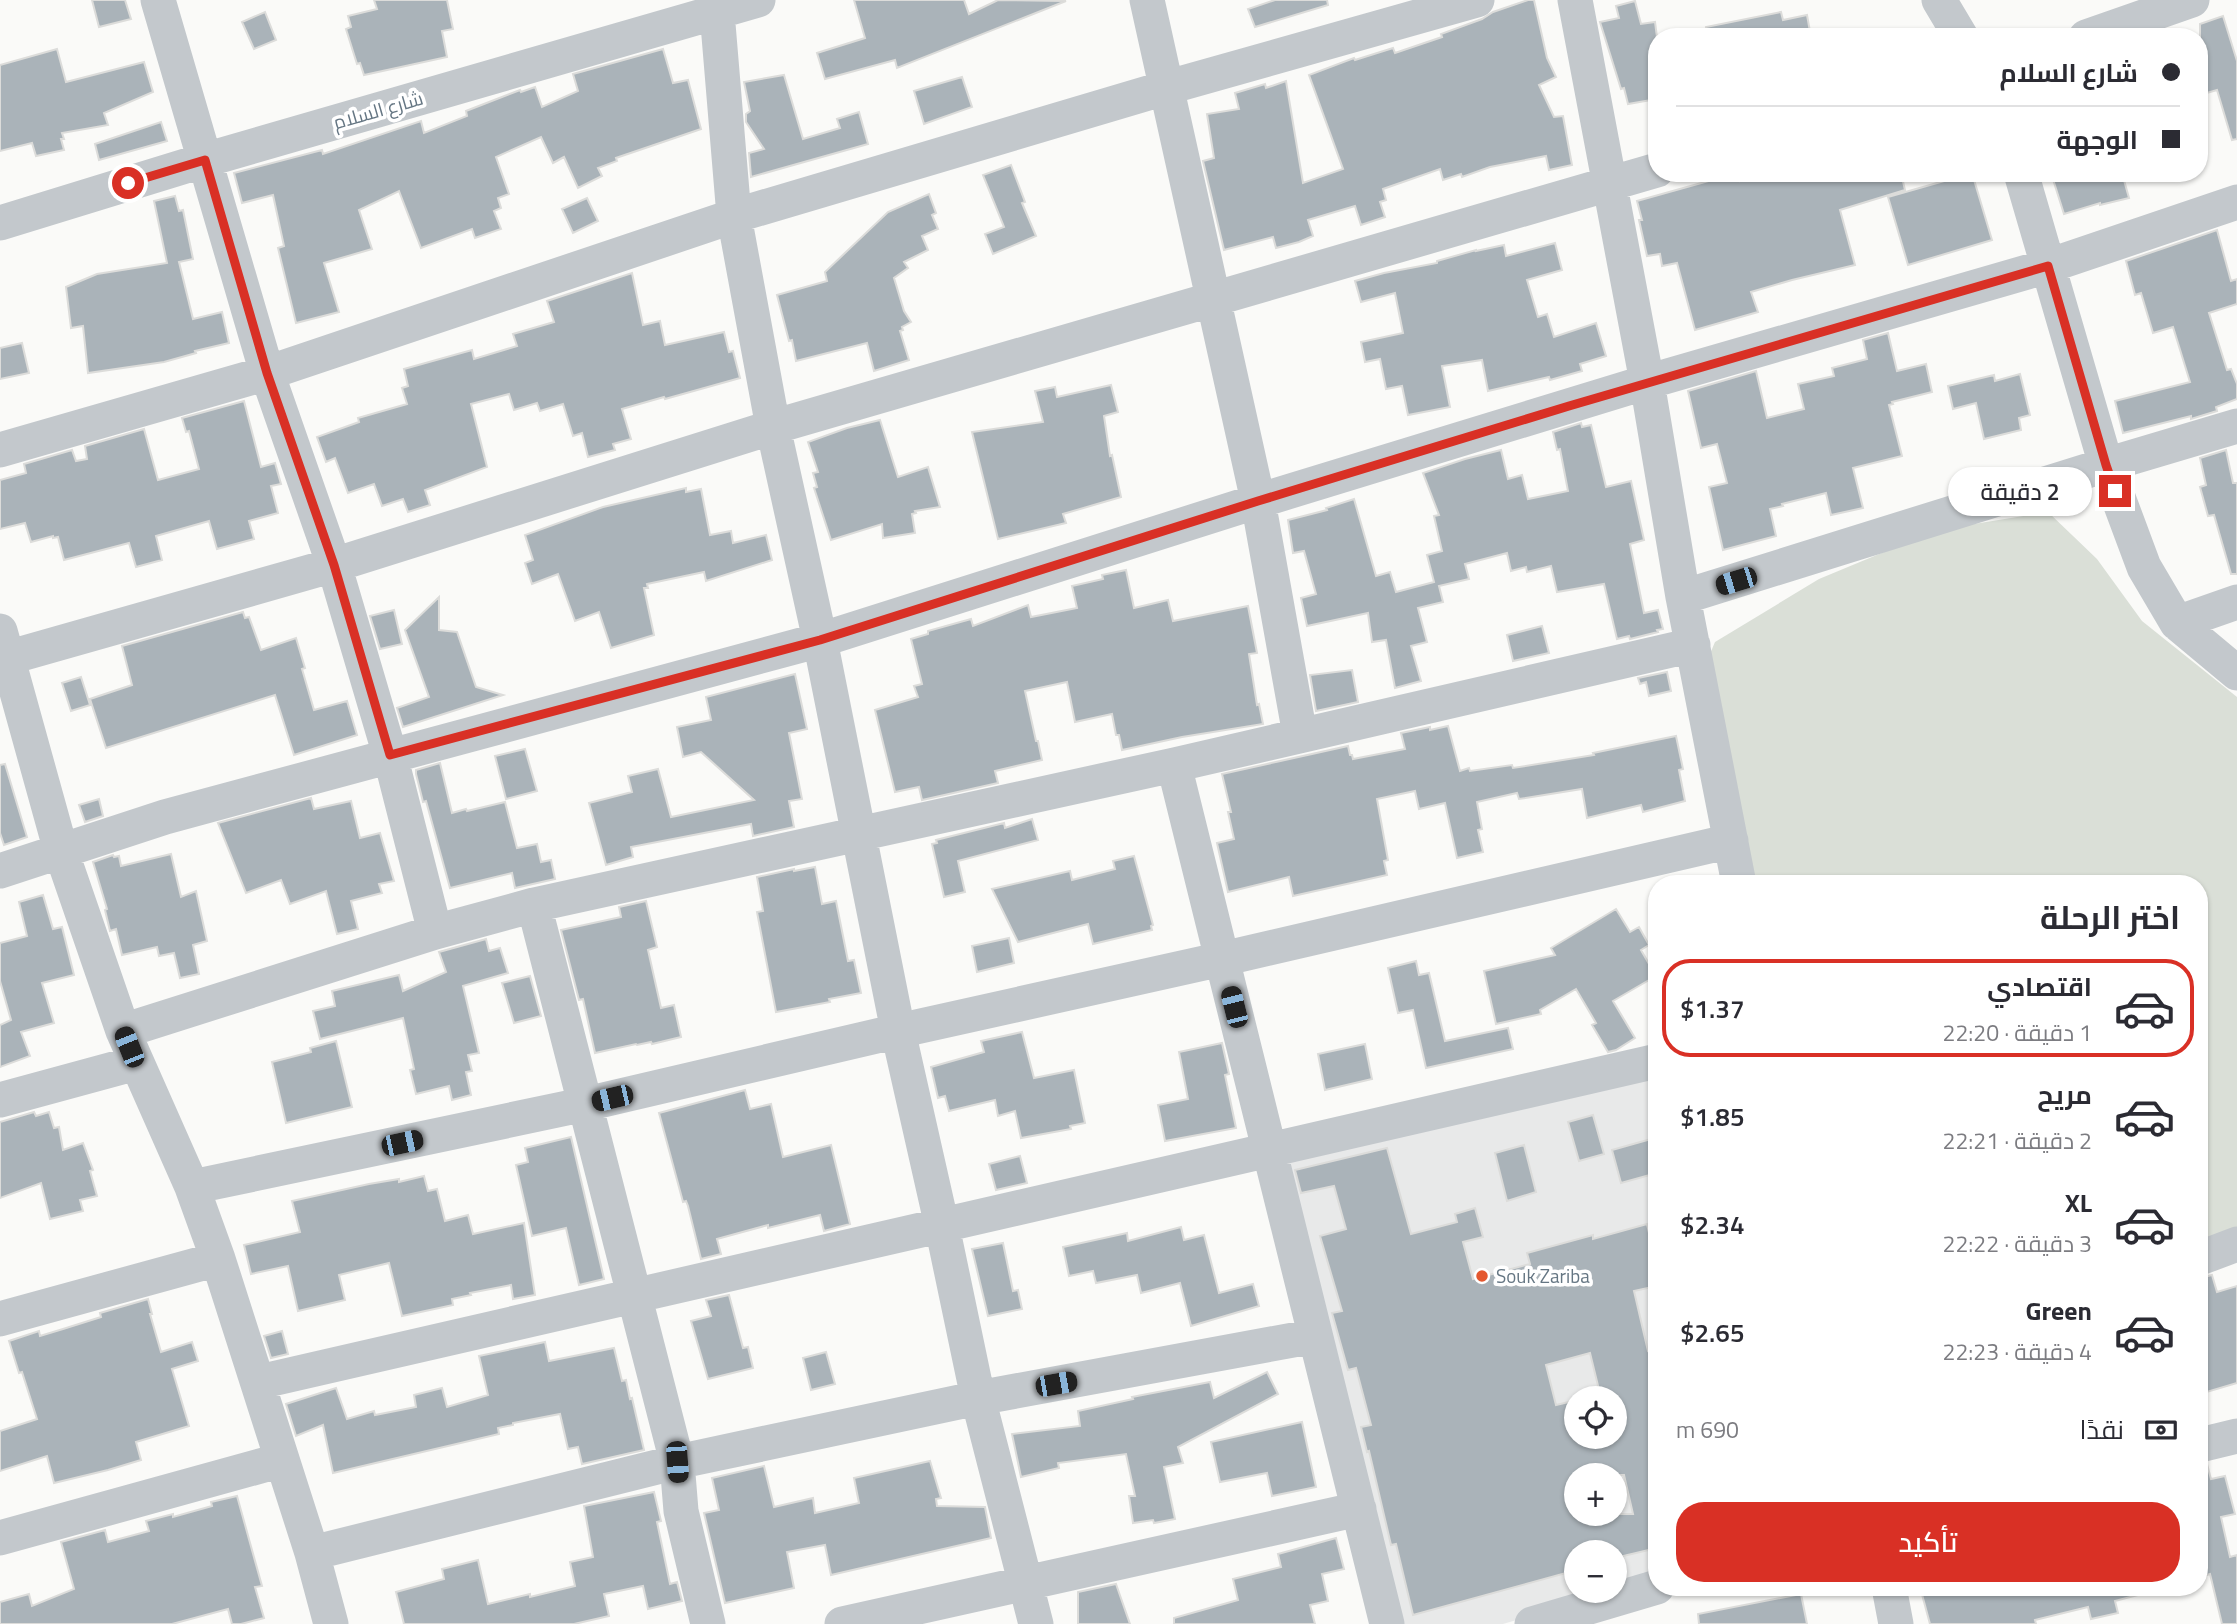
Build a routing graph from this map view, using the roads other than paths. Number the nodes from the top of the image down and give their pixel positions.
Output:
1 (158, 0) edge
2 (758, 0) edge
3 (1147, 0) edge
4 (1477, 0) edge
5 (1575, 0) edge
6 (1939, 0) edge
7 (2192, 0) edge
8 (717, 6) edge
9 (1956, 28) edge
10 (2111, 28) edge
11 (1165, 88) junction
12 (205, 160) junction
13 (1648, 173) edge
14 (2024, 182) edge
15 (1611, 183) junction
16 (2237, 202) edge
17 (734, 216) junction
18 (0, 223) edge
19 (2048, 266) junction
20 (1214, 299) junction
21 (267, 373) junction
22 (1647, 382) junction
23 (2237, 426) edge
24 (773, 427) junction
25 (0, 450) edge
26 (2106, 465) junction
27 (1258, 501) junction
28 (334, 565) junction
29 (1683, 597) junction
30 (2237, 602) edge
31 (2178, 623) junction
32 (820, 640) junction
33 (1693, 645) junction
34 (3, 649) edge
35 (2237, 673) edge
36 (1300, 735) junction
37 (390, 755) junction
38 (1174, 765) junction
39 (858, 834) junction
40 (1731, 841) junction
41 (61, 851) junction
42 (0, 871) edge
43 (1737, 875) edge
44 (534, 905) junction
45 (435, 932) junction
46 (1222, 959) junction
47 (123, 1031) junction
48 (898, 1031) junction
49 (136, 1063) junction
50 (1648, 1063) edge
51 (0, 1100) edge
52 (586, 1104) junction
53 (1271, 1150) junction
54 (192, 1187) junction
55 (942, 1226) junction
56 (2237, 1244) edge
57 (2208, 1255) edge
58 (218, 1259) junction
59 (635, 1297) junction
60 (0, 1319) edge
61 (1315, 1336) junction
62 (259, 1382) junction
63 (978, 1398) junction
64 (2237, 1436) edge
65 (2208, 1443) edge
66 (282, 1460) junction
67 (677, 1462) junction
68 (1359, 1509) junction
69 (0, 1538) edge
70 (312, 1553) junction
71 (1027, 1583) junction
72 (1648, 1590) edge
73 (1891, 1596) edge
74 (331, 1624) edge
75 (708, 1624) edge
76 (842, 1624) edge
77 (1036, 1624) edge
78 (1387, 1624) edge
79 (1532, 1624) edge
80 (1896, 1624) edge

1 - 12 street
2 - 8 street, شارع السلام
3 - 11 street
4 - 11 street
5 - 15 street
6 - 9 street
7 - 10 street
8 - 12 street, شارع السلام
8 - 17 street
11 - 17 street
11 - 20 street
12 - 18 street, شارع السلام
12 - 21 street
13 - 15 street
14 - 19 street
15 - 20 street
15 - 22 street
16 - 19 street
17 - 21 street
17 - 24 street
19 - 22 street
19 - 26 street
20 - 24 street
20 - 27 street
21 - 25 street
21 - 28 street
22 - 27 street
22 - 29 street
23 - 26 street
24 - 28 street
24 - 32 street
26 - 29 street
26 - 31 street
27 - 32 street
27 - 36 street
28 - 34 street
28 - 37 street
29 - 33 street
30 - 31 street
31 - 35 street
32 - 37 street
32 - 39 street
33 - 36 street
33 - 40 street
34 - 41 street
36 - 38 street
37 - 41 street
37 - 45 street
38 - 39 street
38 - 46 street
39 - 44 street
39 - 48 street
40 - 43 street
40 - 46 street
41 - 42 street
41 - 47 street
44 - 45 street
44 - 52 street
45 - 47 street
46 - 48 street
46 - 53 street
47 - 49 street
48 - 52 street
48 - 55 street
49 - 51 street
49 - 54 street
50 - 53 street
52 - 54 street
52 - 59 street
53 - 55 street
53 - 61 street
54 - 58 street
55 - 59 street
55 - 63 street
56 - 57 street
58 - 60 street
58 - 62 street
59 - 62 street
59 - 67 street
61 - 63 street
61 - 68 street
62 - 66 street
63 - 67 street
63 - 71 street
64 - 65 street
66 - 69 street
66 - 70 street
67 - 70 street
67 - 75 street
68 - 71 street
68 - 78 street
70 - 74 street
71 - 76 street
71 - 77 street
72 - 79 street
73 - 80 street

